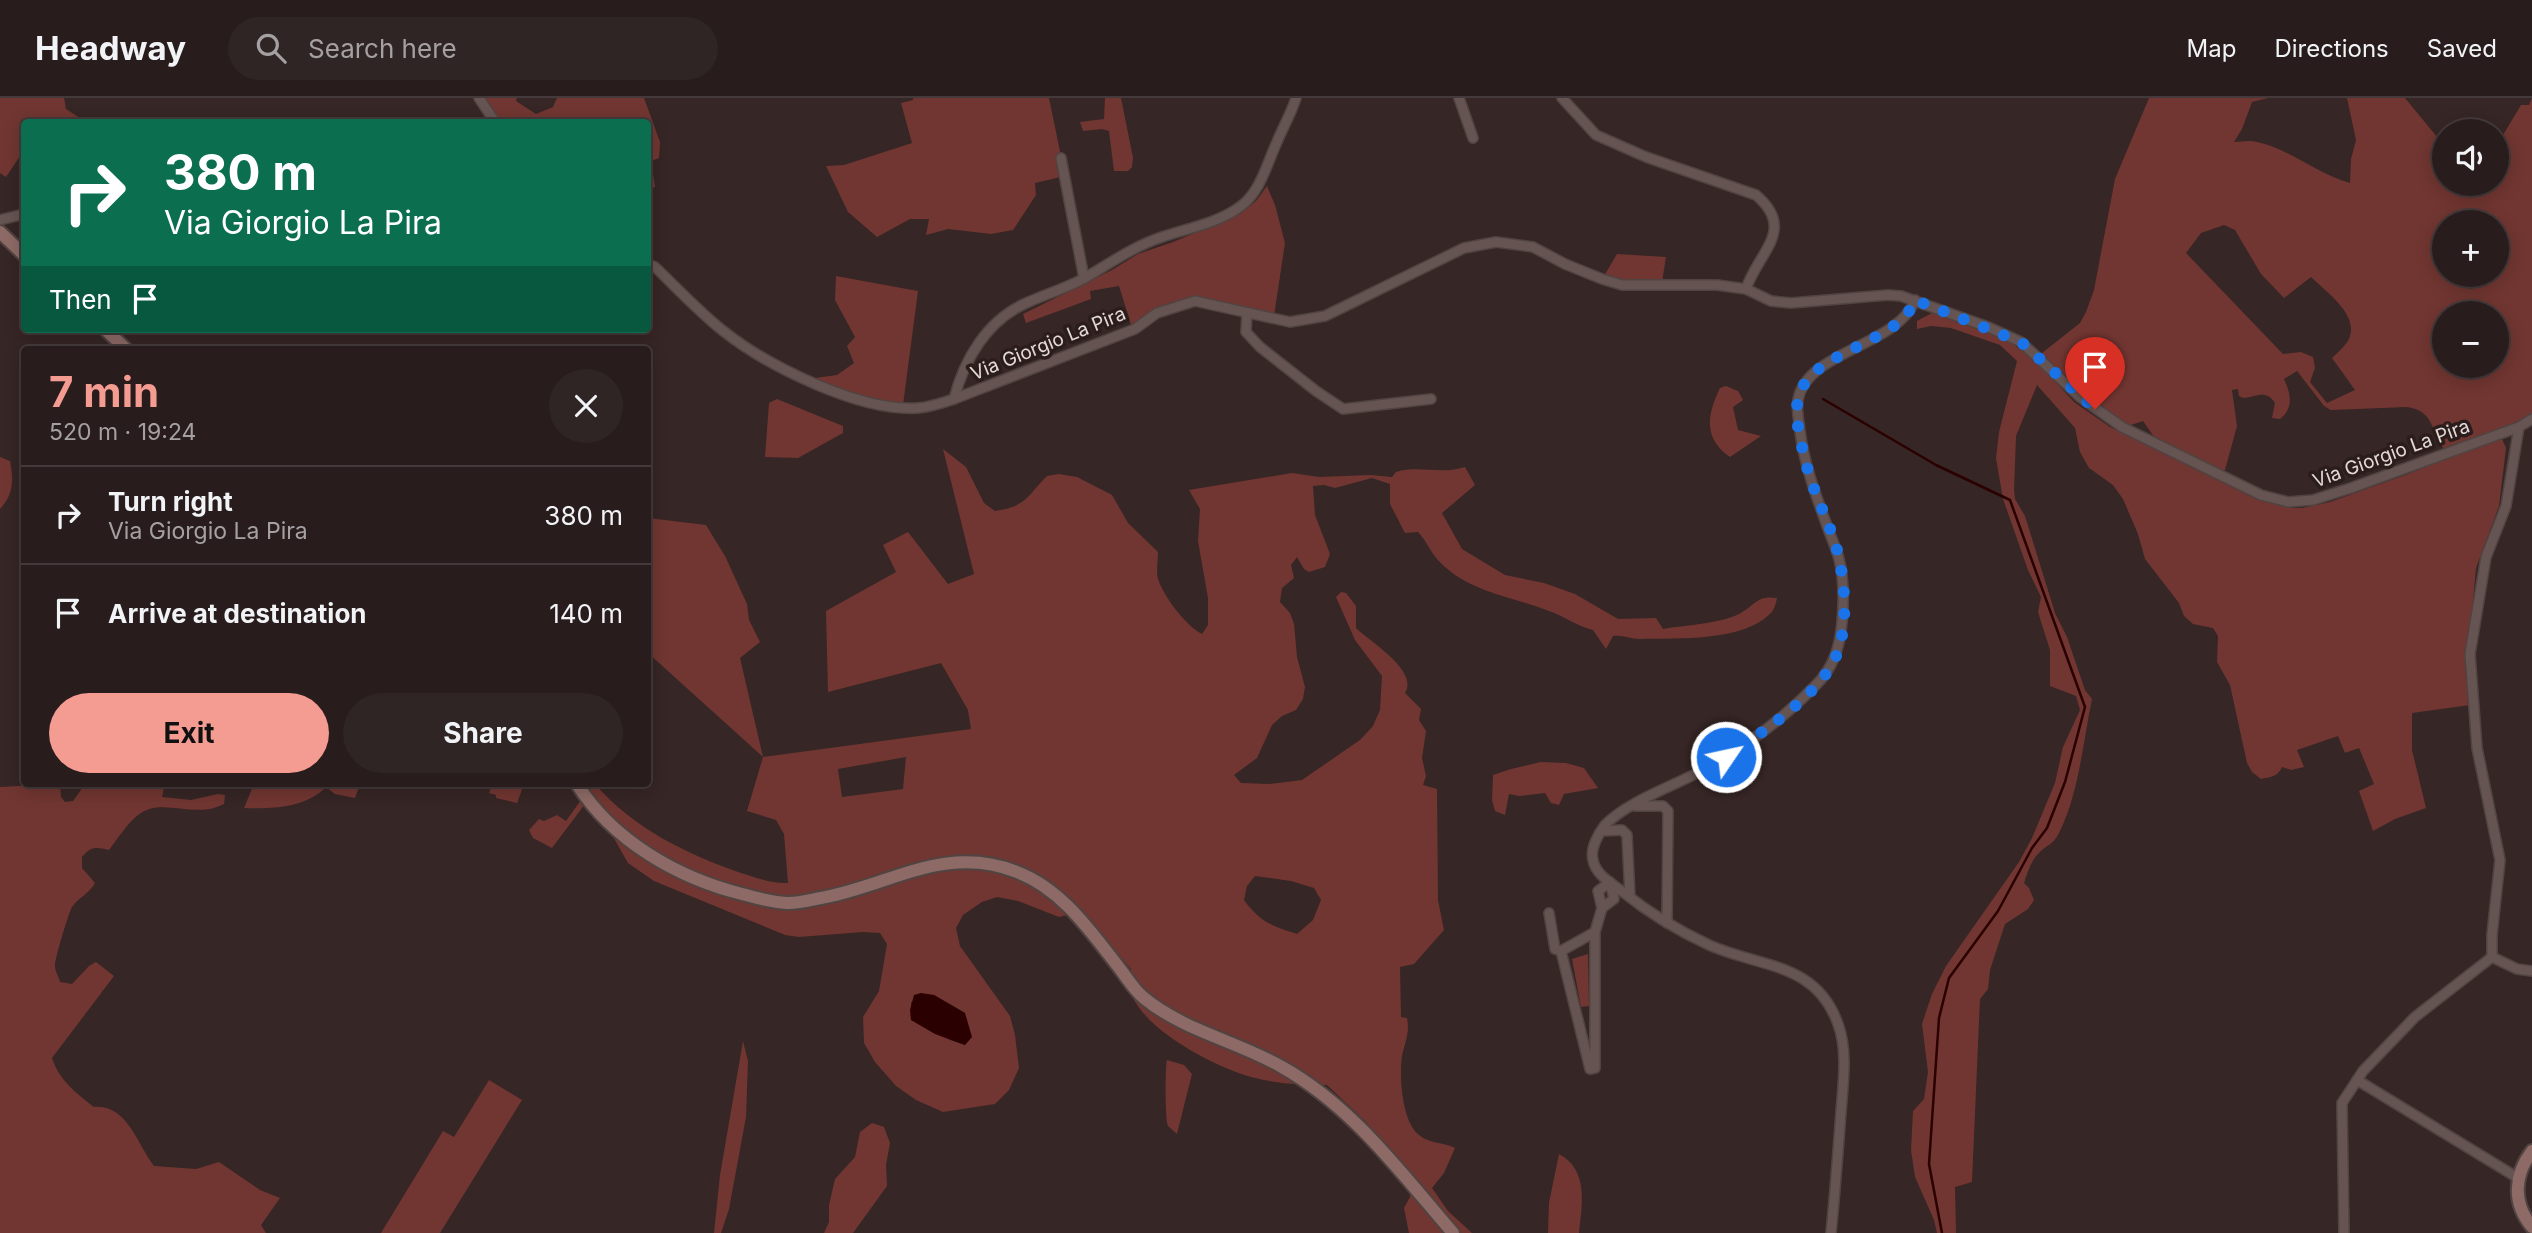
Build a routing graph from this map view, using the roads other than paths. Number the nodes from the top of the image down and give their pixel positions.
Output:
1 (479, 98) edge
2 (1296, 98) edge
3 (1459, 98) edge
4 (1562, 98) edge
5 (493, 119) edge
6 (1473, 138) dead end
7 (1060, 158) dead end
8 (21, 215) edge
9 (0, 220) edge
10 (0, 232) edge
11 (21, 252) edge
12 (651, 265) edge
13 (1084, 278) junction
14 (1746, 289) junction
15 (1915, 300) junction
16 (1247, 313) junction
17 (108, 333) edge
18 (123, 346) edge
19 (954, 399) junction
20 (1431, 399) dead end
21 (2532, 419) edge
22 (2519, 426) junction
23 (580, 787) edge
24 (1634, 806) junction
25 (1602, 831) junction
26 (1610, 882) junction
27 (1630, 897) junction
28 (1549, 913) dead end
29 (1667, 923) junction
30 (1595, 932) junction
31 (1561, 951) junction
32 (2492, 957) junction
33 (2532, 971) edge
34 (2357, 1080) junction
35 (2532, 1151) edge
36 (2518, 1178) junction
37 (2532, 1227) edge
38 (1453, 1233) edge
39 (1831, 1233) edge
40 (2344, 1233) edge

1 - 5 street
2 - 13 street
3 - 6 street
4 - 14 street
7 - 13 street
8 - 9 street
10 - 11 street
12 - 19 street, Via Giorgio La Pira
13 - 19 street
14 - 15 street, Via Giorgio La Pira
14 - 16 street, Via Giorgio La Pira
15 - 22 street, Via Giorgio La Pira
15 - 24 street
16 - 19 street, Via Giorgio La Pira
16 - 20 street
17 - 18 street
21 - 22 street, Via Giorgio La Pira
22 - 32 street
23 - 38 street
24 - 25 street
24 - 29 street
25 - 26 street
25 - 27 street
26 - 27 street
26 - 30 street
27 - 29 street
28 - 31 street
29 - 39 street
30 - 31 street
30 - 31 street
32 - 33 street
32 - 34 street
34 - 36 street
34 - 40 street
35 - 36 street
36 - 37 street

